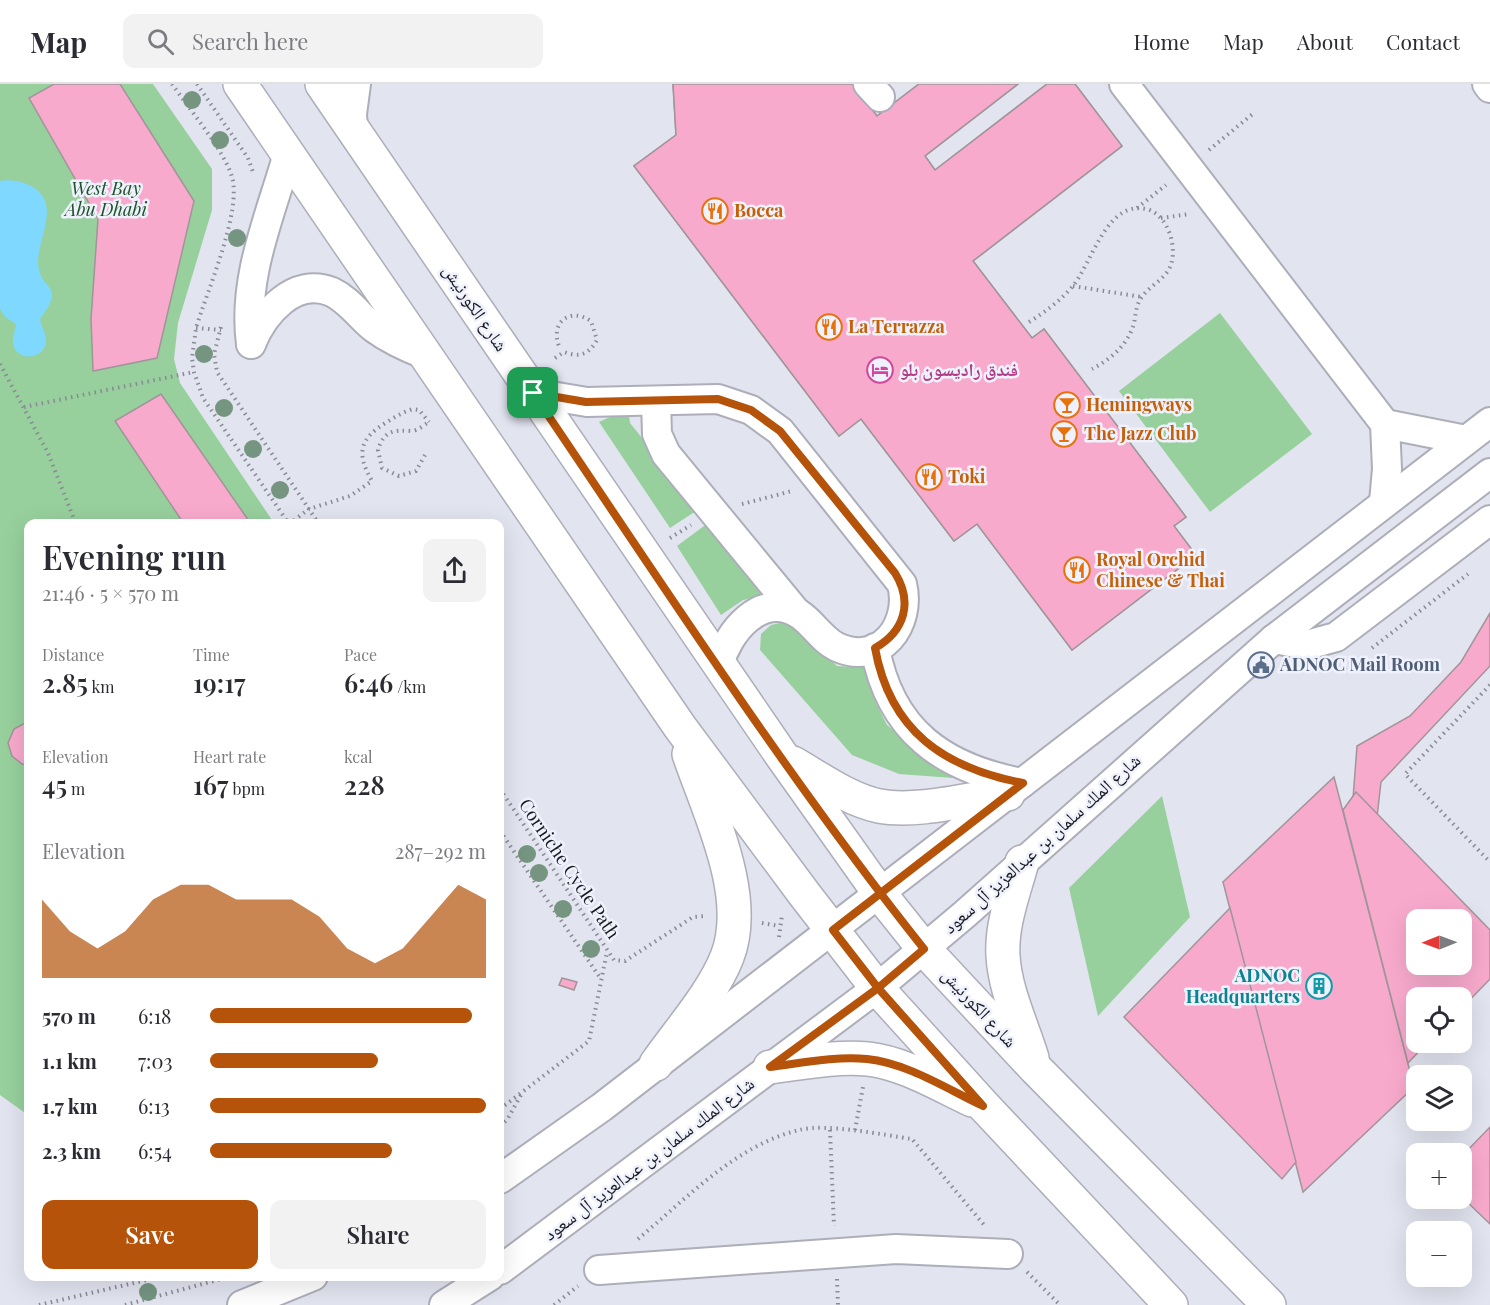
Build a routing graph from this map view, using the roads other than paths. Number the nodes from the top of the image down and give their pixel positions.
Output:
1 (240, 84) edge
2 (322, 84) edge
3 (356, 84) edge
4 (1124, 84) edge
5 (353, 130) junction
6 (288, 154) junction
7 (424, 354) junction
8 (533, 393) junction
9 (656, 401) junction
10 (1490, 422) edge
11 (1385, 424) junction
12 (1466, 440) junction
13 (1490, 473) edge
14 (1384, 502) junction
15 (1490, 520) edge
16 (796, 612) junction
17 (1274, 639) junction
18 (875, 648) junction
19 (719, 665) junction
20 (680, 727) junction
21 (782, 756) junction
22 (1015, 789) junction
23 (1022, 862) junction
24 (880, 894) junction
25 (833, 930) junction
26 (924, 949) junction
27 (878, 988) junction
28 (656, 1064) junction
29 (770, 1067) junction
30 (1035, 1068) junction
31 (983, 1106) junction
32 (504, 1176) edge
33 (1008, 1254) road end
34 (504, 1267) edge
35 (599, 1270) road end
36 (301, 1281) edge
37 (482, 1281) edge
38 (242, 1305) edge
39 (444, 1305) edge
40 (1171, 1305) edge
41 (1269, 1305) edge

1 - 6 main road
2 - 5 main road, شارع الكورنيش
3 - 5 street
4 - 11 street
5 - 8 main road, شارع الكورنيش
6 - 7 main road
6 - 7 street
7 - 20 main road
8 - 9 street
8 - 19 main road, شارع الكورنيش
9 - 16 street
9 - 18 street
10 - 12 street
11 - 12 street
11 - 14 street
12 - 14 street
13 - 17 street, شارع الملك سلمان بن عبدالعزيز آل سعود
14 - 22 street
15 - 17 street
16 - 18 street
16 - 19 street
17 - 23 street, شارع الملك سلمان بن عبدالعزيز آل سعود
18 - 22 street
19 - 21 main road, شارع الكورنيش
20 - 25 main road
20 - 28 main road
21 - 22 main road
21 - 24 main road, شارع الكورنيش
22 - 24 street
23 - 26 street, شارع الملك سلمان بن عبدالعزيز آل سعود
23 - 30 main road
24 - 25 street
24 - 26 main road, شارع الكورنيش
25 - 27 main road
25 - 28 street
26 - 27 street, شارع الملك سلمان بن عبدالعزيز آل سعود
26 - 30 main road, شارع الكورنيش
27 - 29 street, شارع الملك سلمان بن عبدالعزيز آل سعود
27 - 31 main road
28 - 32 street
29 - 31 main road
29 - 34 street, شارع الملك سلمان بن عبدالعزيز آل سعود
30 - 41 main road, شارع الكورنيش
31 - 40 main road
33 - 35 street
36 - 38 street
37 - 39 street

